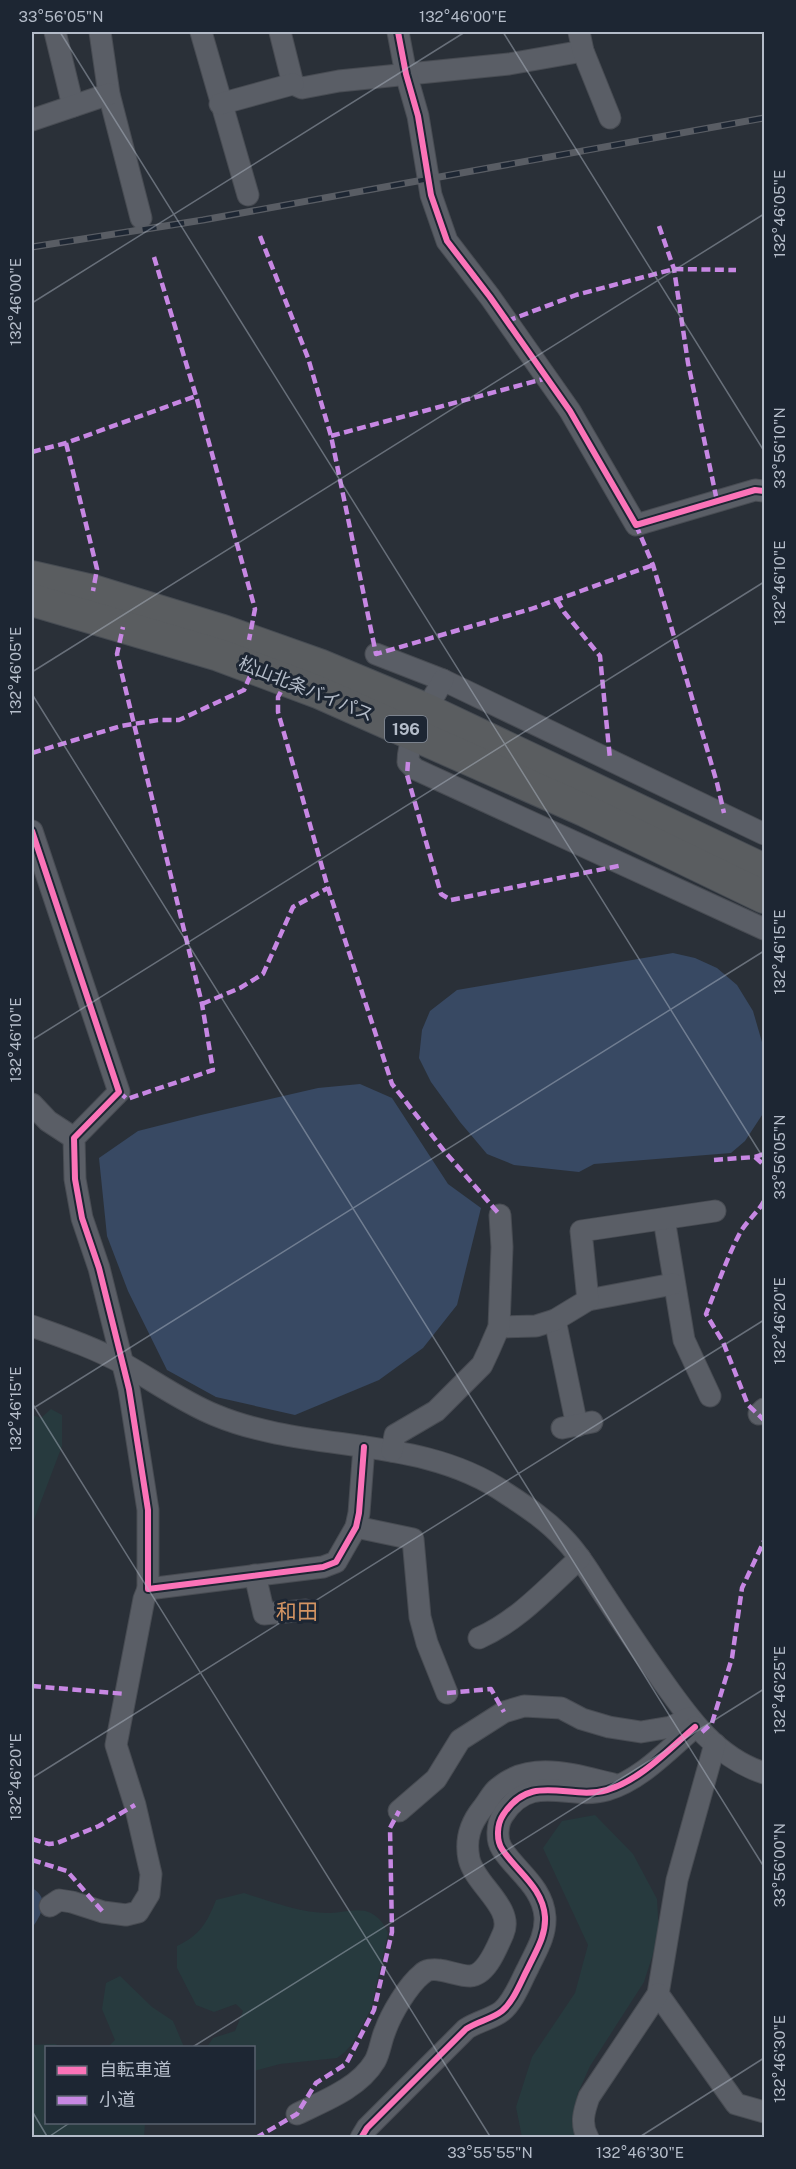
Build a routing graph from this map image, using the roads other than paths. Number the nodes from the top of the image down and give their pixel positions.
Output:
1 (47, 32) edge
2 (100, 32) edge
3 (201, 32) edge
4 (280, 32) edge
5 (398, 32) edge
6 (581, 41) edge
7 (406, 74) junction
8 (293, 84) junction
9 (109, 94) junction
10 (220, 105) junction
11 (73, 106) junction
12 (610, 118) dead end
13 (32, 120) edge
14 (248, 195) dead end
15 (141, 218) dead end
16 (765, 491) edge
17 (32, 577) edge
18 (32, 600) edge
19 (376, 654) dead end
20 (442, 681) junction
21 (421, 722) junction
22 (32, 831) edge
23 (765, 834) edge
24 (765, 870) edge
25 (765, 897) edge
26 (765, 929) edge
27 (32, 1104) edge
28 (74, 1138) junction
29 (500, 1215) dead end
30 (708, 1218) dead end
31 (664, 1219) junction
32 (673, 1284) junction
33 (588, 1300) junction
34 (555, 1320) junction
35 (32, 1326) edge
36 (499, 1327) junction
37 (121, 1363) junction
38 (702, 1390) dead end
39 (577, 1425) dead end
40 (364, 1447) junction
41 (392, 1451) junction
42 (356, 1527) junction
43 (580, 1558) junction
44 (247, 1576) junction
45 (148, 1588) junction
46 (306, 1610) dead end
47 (249, 1621) dead end
48 (479, 1638) dead end
49 (447, 1693) dead end
50 (692, 1722) junction
51 (715, 1744) junction
52 (765, 1773) edge
53 (619, 1785) junction
54 (399, 1811) dead end
55 (50, 1906) dead end
56 (658, 1994) junction
57 (765, 2112) edge
58 (297, 2115) dead end
59 (361, 2138) edge
60 (588, 2138) edge

1 - 11 street
2 - 9 street
3 - 10 street
4 - 8 street
5 - 7 street
6 - 7 street
6 - 12 street
7 - 8 street
7 - 16 street
8 - 10 street
9 - 11 street
9 - 15 street
10 - 14 street
11 - 13 street
17 - 21 highway, 松山北条バイパス / 196
18 - 21 highway, 松山北条バイパス / 196
19 - 20 street
20 - 21 street
20 - 23 street
21 - 24 highway, 松山北条バイパス / 196
21 - 25 highway, 松山北条バイパス / 196
21 - 26 street
22 - 28 street
27 - 28 street
28 - 37 street
29 - 36 street
30 - 31 street
31 - 32 street
31 - 33 street
32 - 33 street
32 - 38 street
33 - 34 street
34 - 36 street
34 - 39 street
35 - 37 street
36 - 41 street
37 - 40 street
37 - 45 street
40 - 41 street
40 - 42 street
41 - 43 street
42 - 44 street
42 - 49 street
43 - 48 street
43 - 50 street
44 - 45 street
44 - 46 street
44 - 47 street
45 - 55 street
50 - 51 street
50 - 53 street
50 - 54 street
51 - 52 street
51 - 56 street
53 - 58 street
53 - 59 street
56 - 57 street
56 - 60 street

